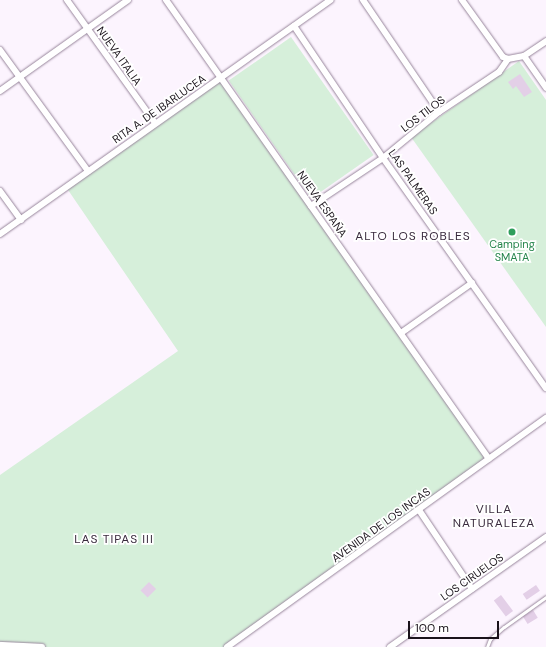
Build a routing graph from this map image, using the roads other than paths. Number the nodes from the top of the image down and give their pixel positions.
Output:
1 (67, 0) edge
2 (128, 0) edge
3 (166, 0) edge
4 (330, 0) edge
5 (363, 0) edge
6 (462, 0) edge
7 (294, 26) junction
8 (88, 29) junction
9 (546, 41) edge
10 (0, 50) edge
11 (524, 56) junction
12 (508, 59) junction
13 (20, 77) junction
14 (221, 78) junction
15 (546, 88) edge
16 (0, 91) edge
17 (439, 112) junction
18 (155, 123) junction
19 (383, 158) junction
20 (88, 171) junction
21 (0, 191) edge
22 (311, 206) junction
23 (21, 220) junction
24 (0, 234) edge
25 (472, 283) junction
26 (401, 333) junction
27 (546, 388) edge
28 (546, 418) edge
29 (489, 459) junction
30 (418, 510) junction
31 (546, 537) edge
32 (472, 589) junction
33 (546, 597) edge
34 (0, 645) edge
35 (42, 647) edge
36 (227, 647) edge
37 (390, 647) edge
38 (487, 647) edge

1 - 8 street, NUEVA ITALIA
2 - 8 street
3 - 14 street, NUEVA ESPAÑA
4 - 7 street, RITA A. DE IBARLUCEA
5 - 17 street
6 - 12 street
7 - 14 street, RITA A. DE IBARLUCEA
7 - 19 street, LAS PALMERAS
8 - 13 street
8 - 18 street, NUEVA ITALIA
9 - 11 street
10 - 13 street
11 - 12 street
11 - 15 street
12 - 17 street, LOS TILOS
13 - 16 street
13 - 20 street
14 - 18 street, RITA A. DE IBARLUCEA
14 - 22 street, NUEVA ESPAÑA
17 - 19 street, LOS TILOS
18 - 20 street, RITA A. DE IBARLUCEA
19 - 22 street, LOS TILOS
19 - 25 street, LAS PALMERAS
20 - 23 street, RITA A. DE IBARLUCEA
21 - 23 street
22 - 26 street, NUEVA ESPAÑA
23 - 24 street, RITA A. DE IBARLUCEA
25 - 26 street
25 - 27 street, LAS PALMERAS
26 - 29 street, NUEVA ESPAÑA
28 - 29 street, AVENIDA DE LOS INCAS
29 - 30 street, AVENIDA DE LOS INCAS
30 - 32 street
30 - 36 street, AVENIDA DE LOS INCAS
31 - 32 street, LOS CIRUELOS
32 - 37 street, LOS CIRUELOS
33 - 38 lane
34 - 35 street

